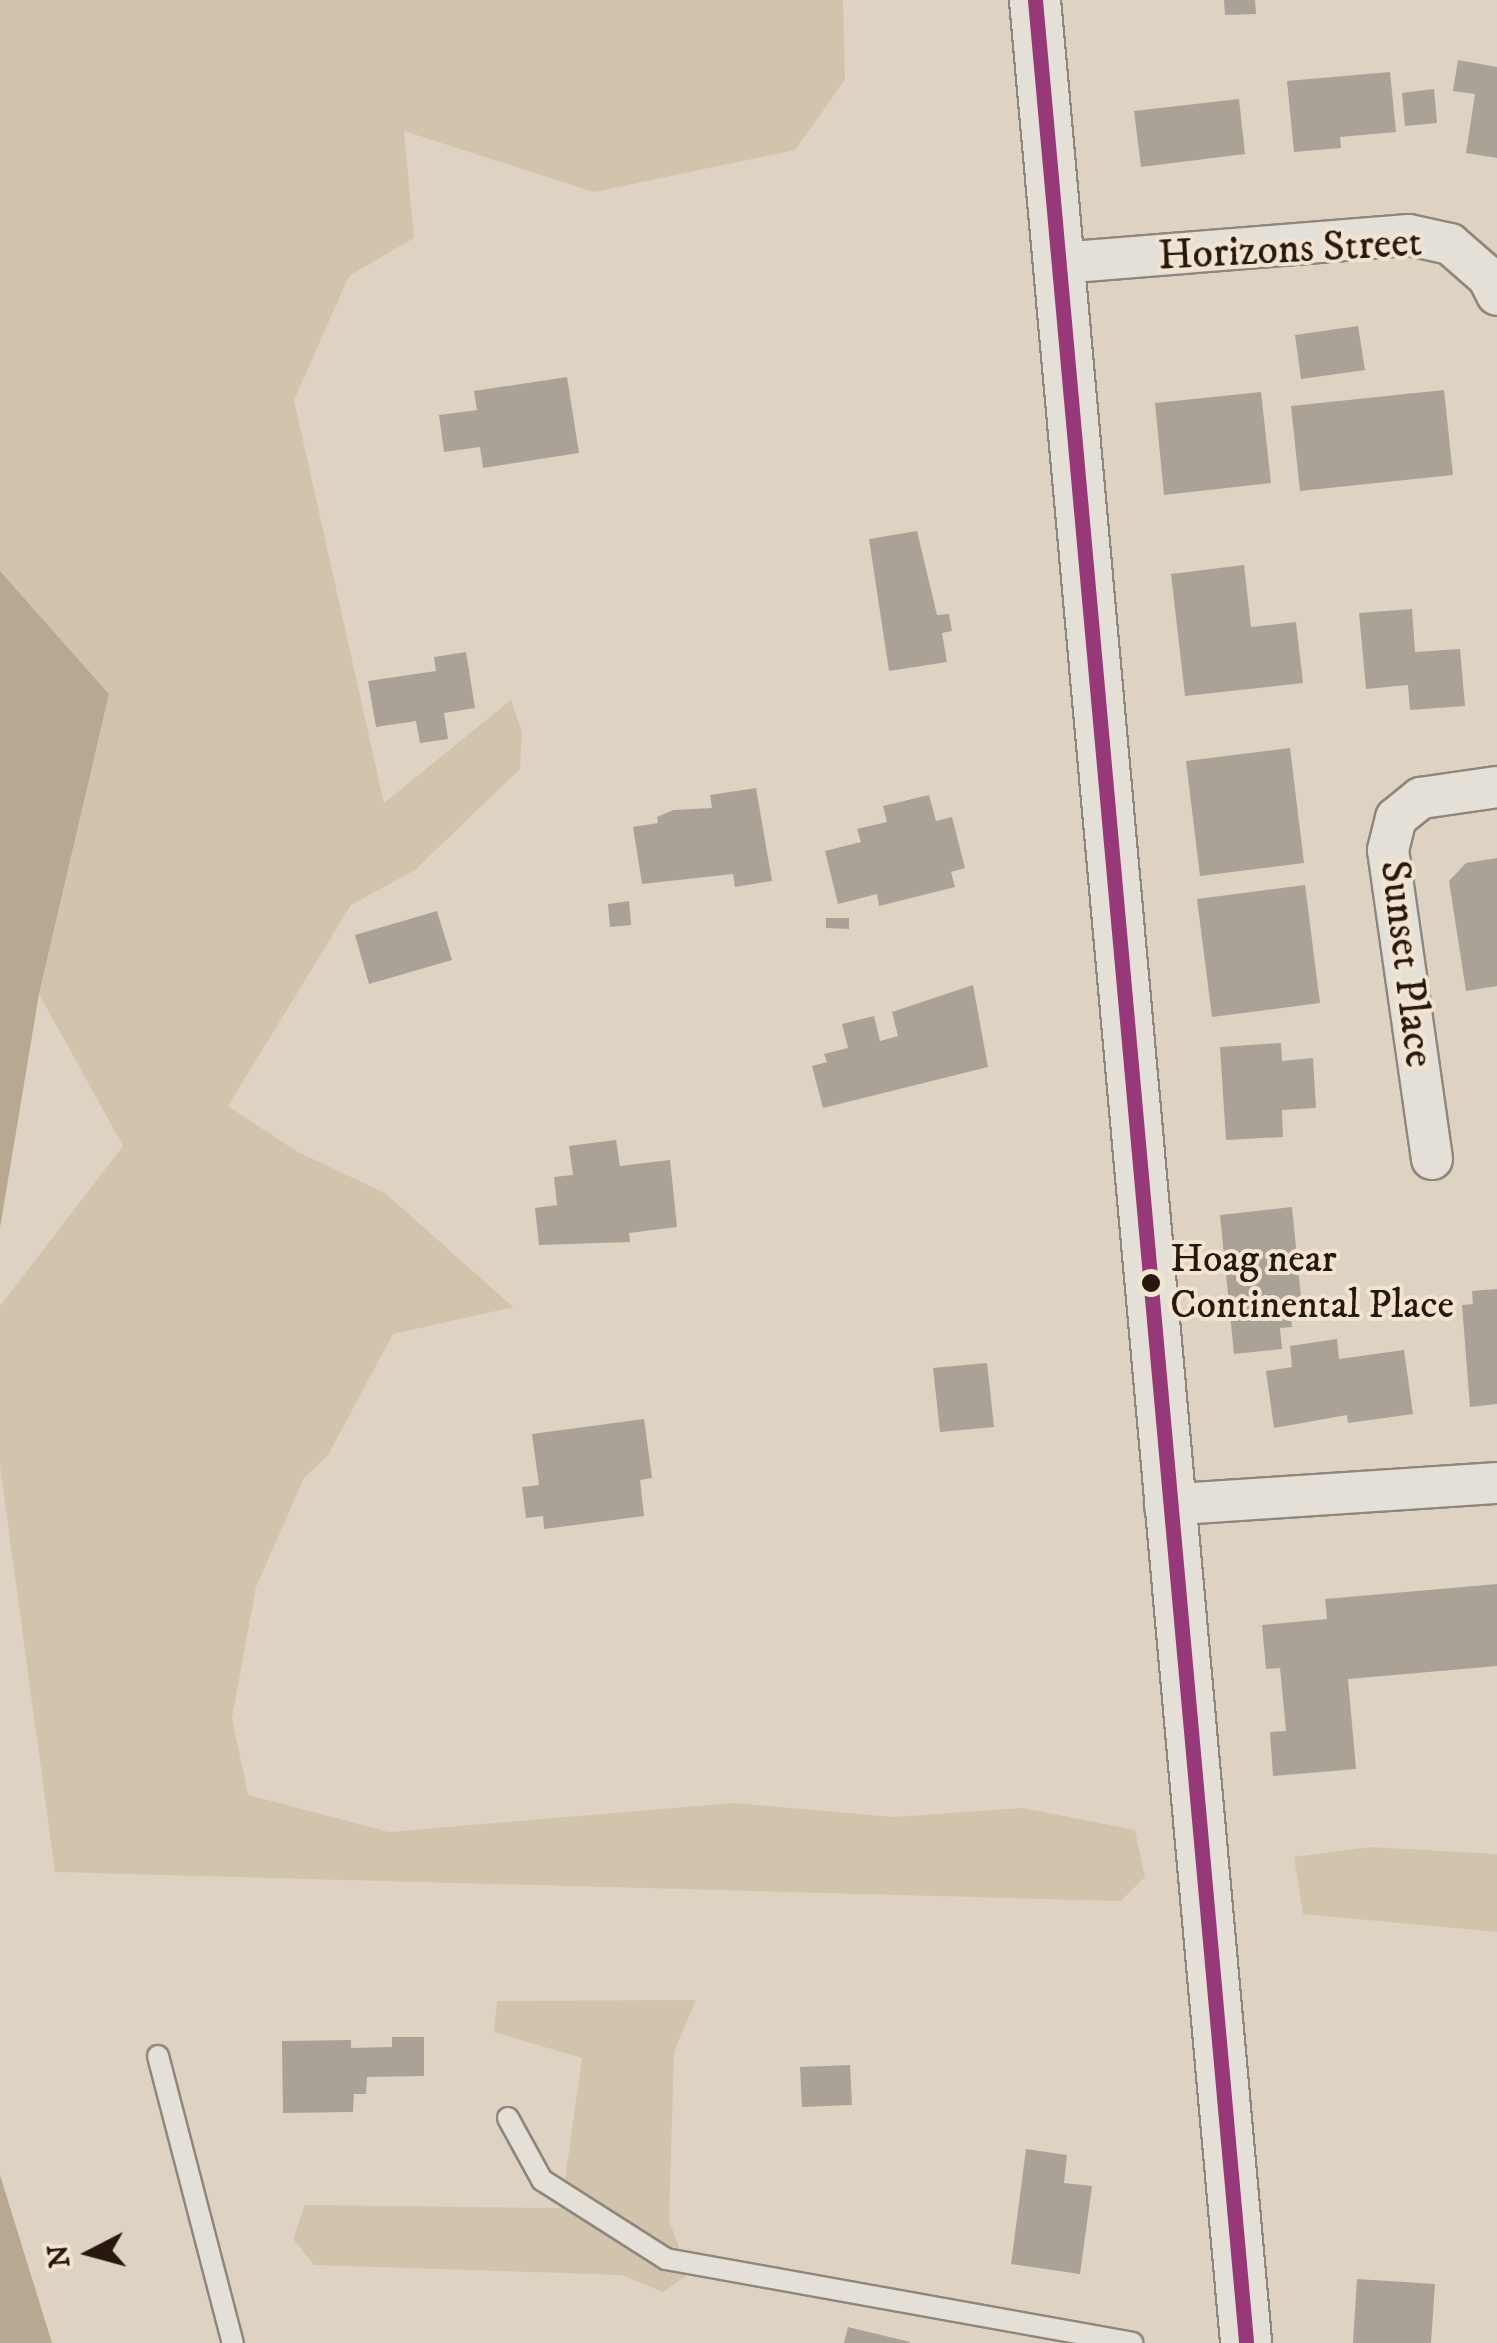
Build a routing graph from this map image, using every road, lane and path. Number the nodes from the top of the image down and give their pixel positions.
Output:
1 (1035, 0) edge
2 (1060, 263) junction
3 (1497, 295) edge
4 (1497, 787) edge
5 (1432, 1159) dead end
6 (1497, 1483) edge
7 (1166, 1505) junction
8 (158, 2056) dead end
9 (508, 2118) dead end
10 (232, 2343) edge
11 (1133, 2343) edge
12 (1246, 2343) edge

1 - 2 street
2 - 3 street, Horizons Street
2 - 7 street
4 - 5 street, Sunset Place
6 - 7 street
7 - 12 street
8 - 10 lane
9 - 11 lane

